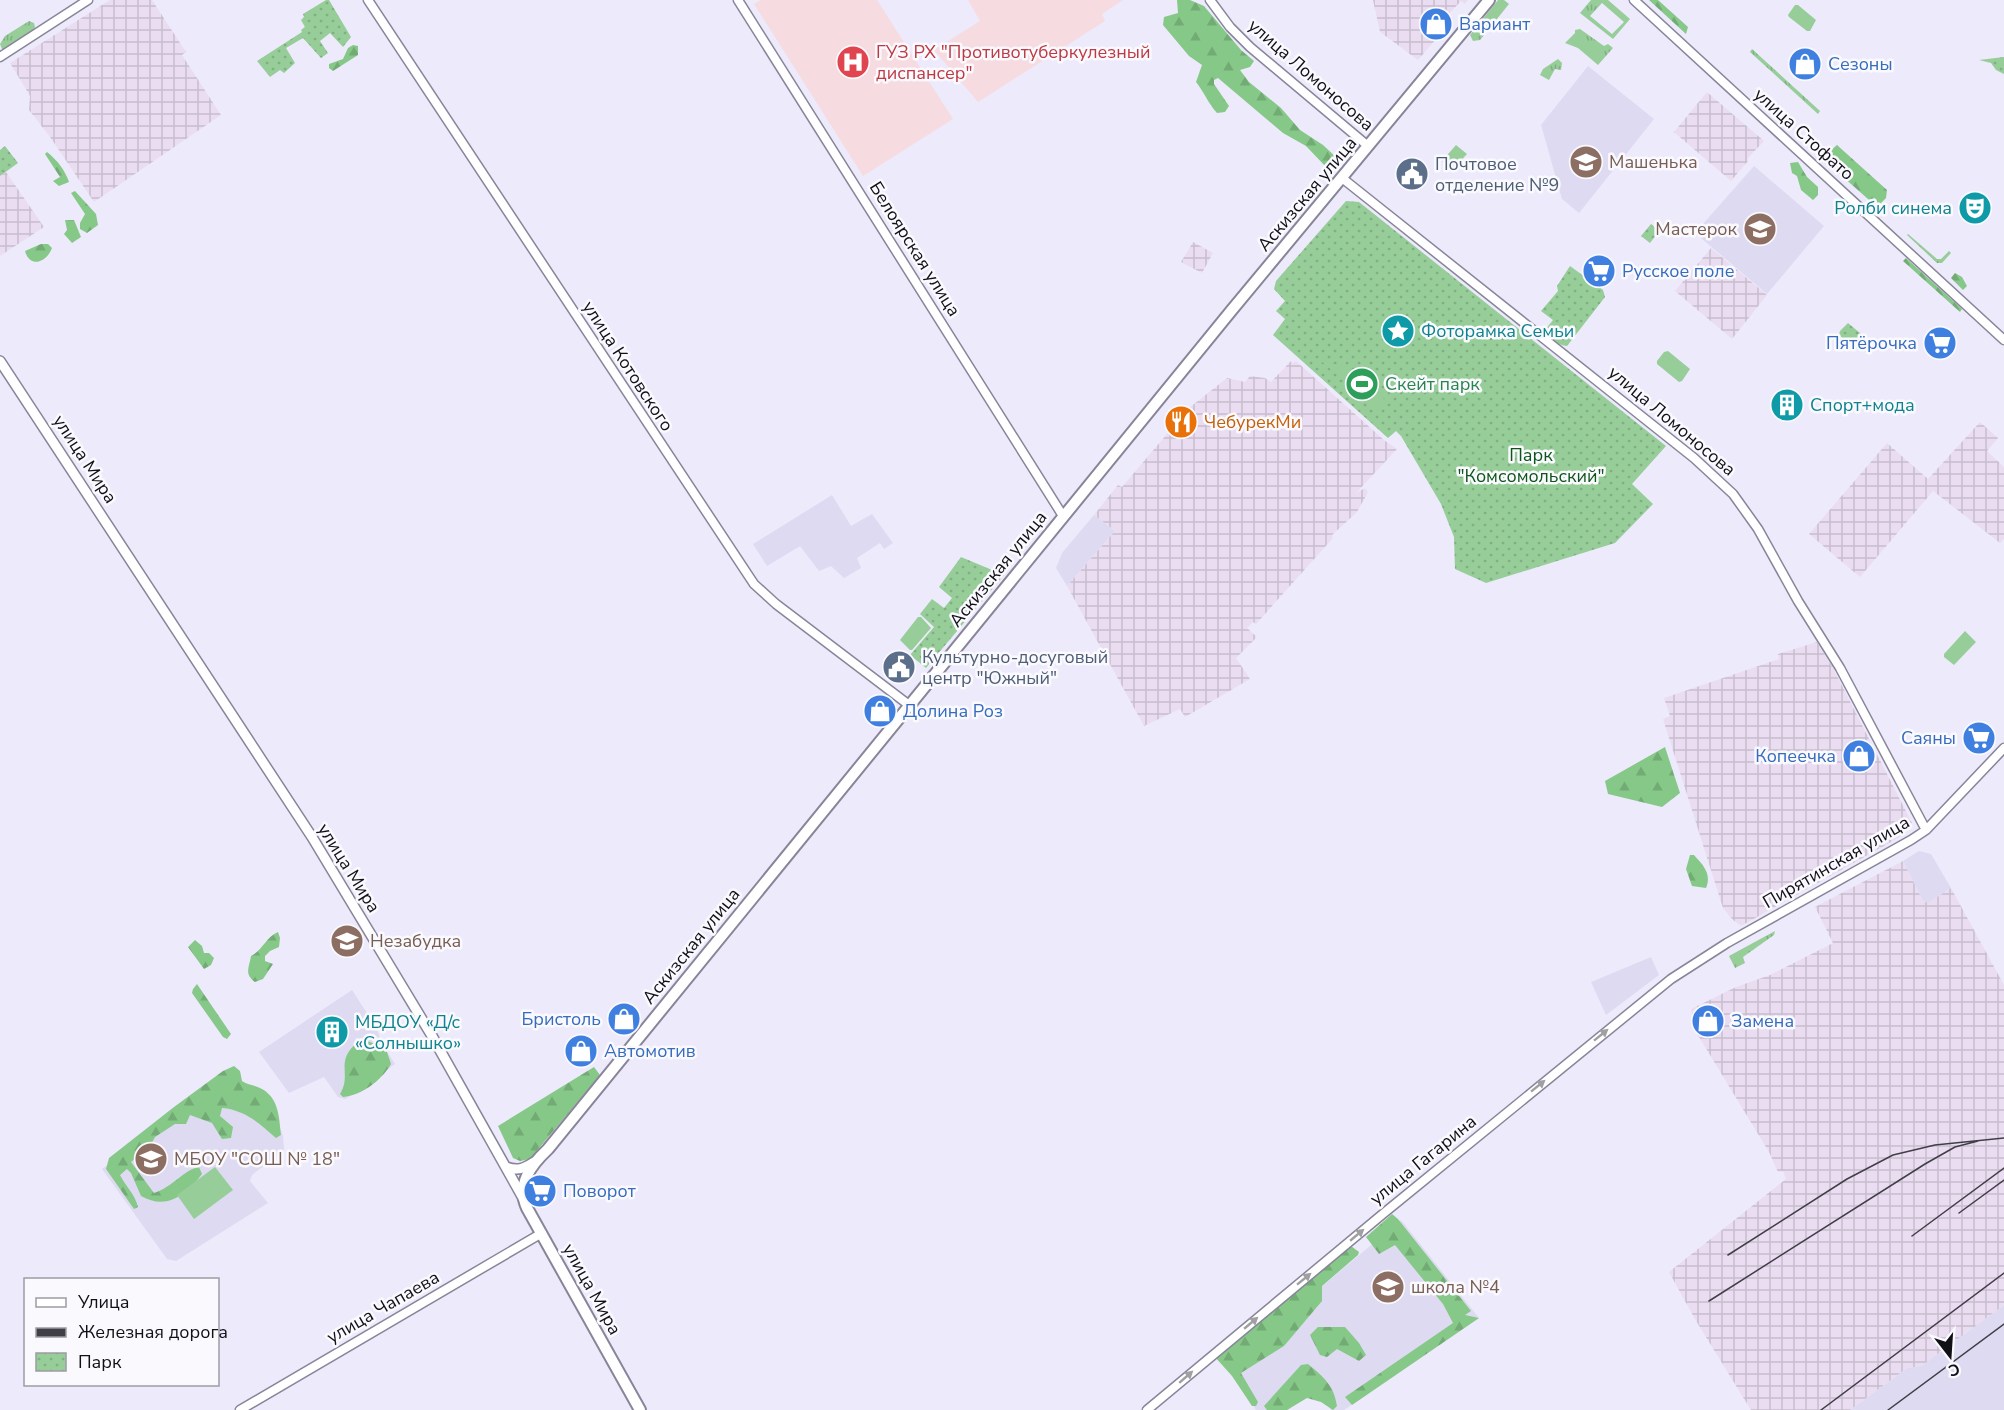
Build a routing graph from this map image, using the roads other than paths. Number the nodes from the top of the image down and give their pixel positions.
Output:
1 (88, 0) edge
2 (368, 0) edge
3 (738, 0) edge
4 (1210, 0) edge
5 (1489, 0) edge
6 (1634, 0) edge
7 (0, 57) edge
8 (1368, 146) junction
9 (1342, 178) junction
10 (2004, 340) edge
11 (0, 361) edge
12 (1063, 516) junction
13 (909, 705) junction
14 (2004, 748) edge
15 (1926, 830) junction
16 (1726, 943) joint
17 (536, 1161) junction
18 (506, 1167) junction
19 (523, 1199) junction
20 (542, 1233) junction
21 (240, 1410) edge
22 (640, 1410) edge
23 (1147, 1410) edge

1 - 7 street
2 - 13 street, улица Котовского
3 - 12 street, Белоярская улица
4 - 8 street, улица Ломоносова
5 - 8 main road, Аскизская улица
6 - 10 street, улица Стофато
8 - 9 main road, Аскизская улица
9 - 12 main road, Аскизская улица
9 - 15 street, улица Ломоносова
11 - 18 main road, улица Мира
12 - 13 main road, Аскизская улица
13 - 17 main road, Аскизская улица
14 - 15 street, Пирятинская улица
15 - 16 street, Пирятинская улица
23 -> 16 street, улица Гагарина
17 - 18 main road
17 - 19 main road, Аскизская улица
18 - 19 main road, улица Мира
19 - 20 main road, улица Мира
20 - 21 street, улица Чапаева
20 - 22 main road, улица Мира

